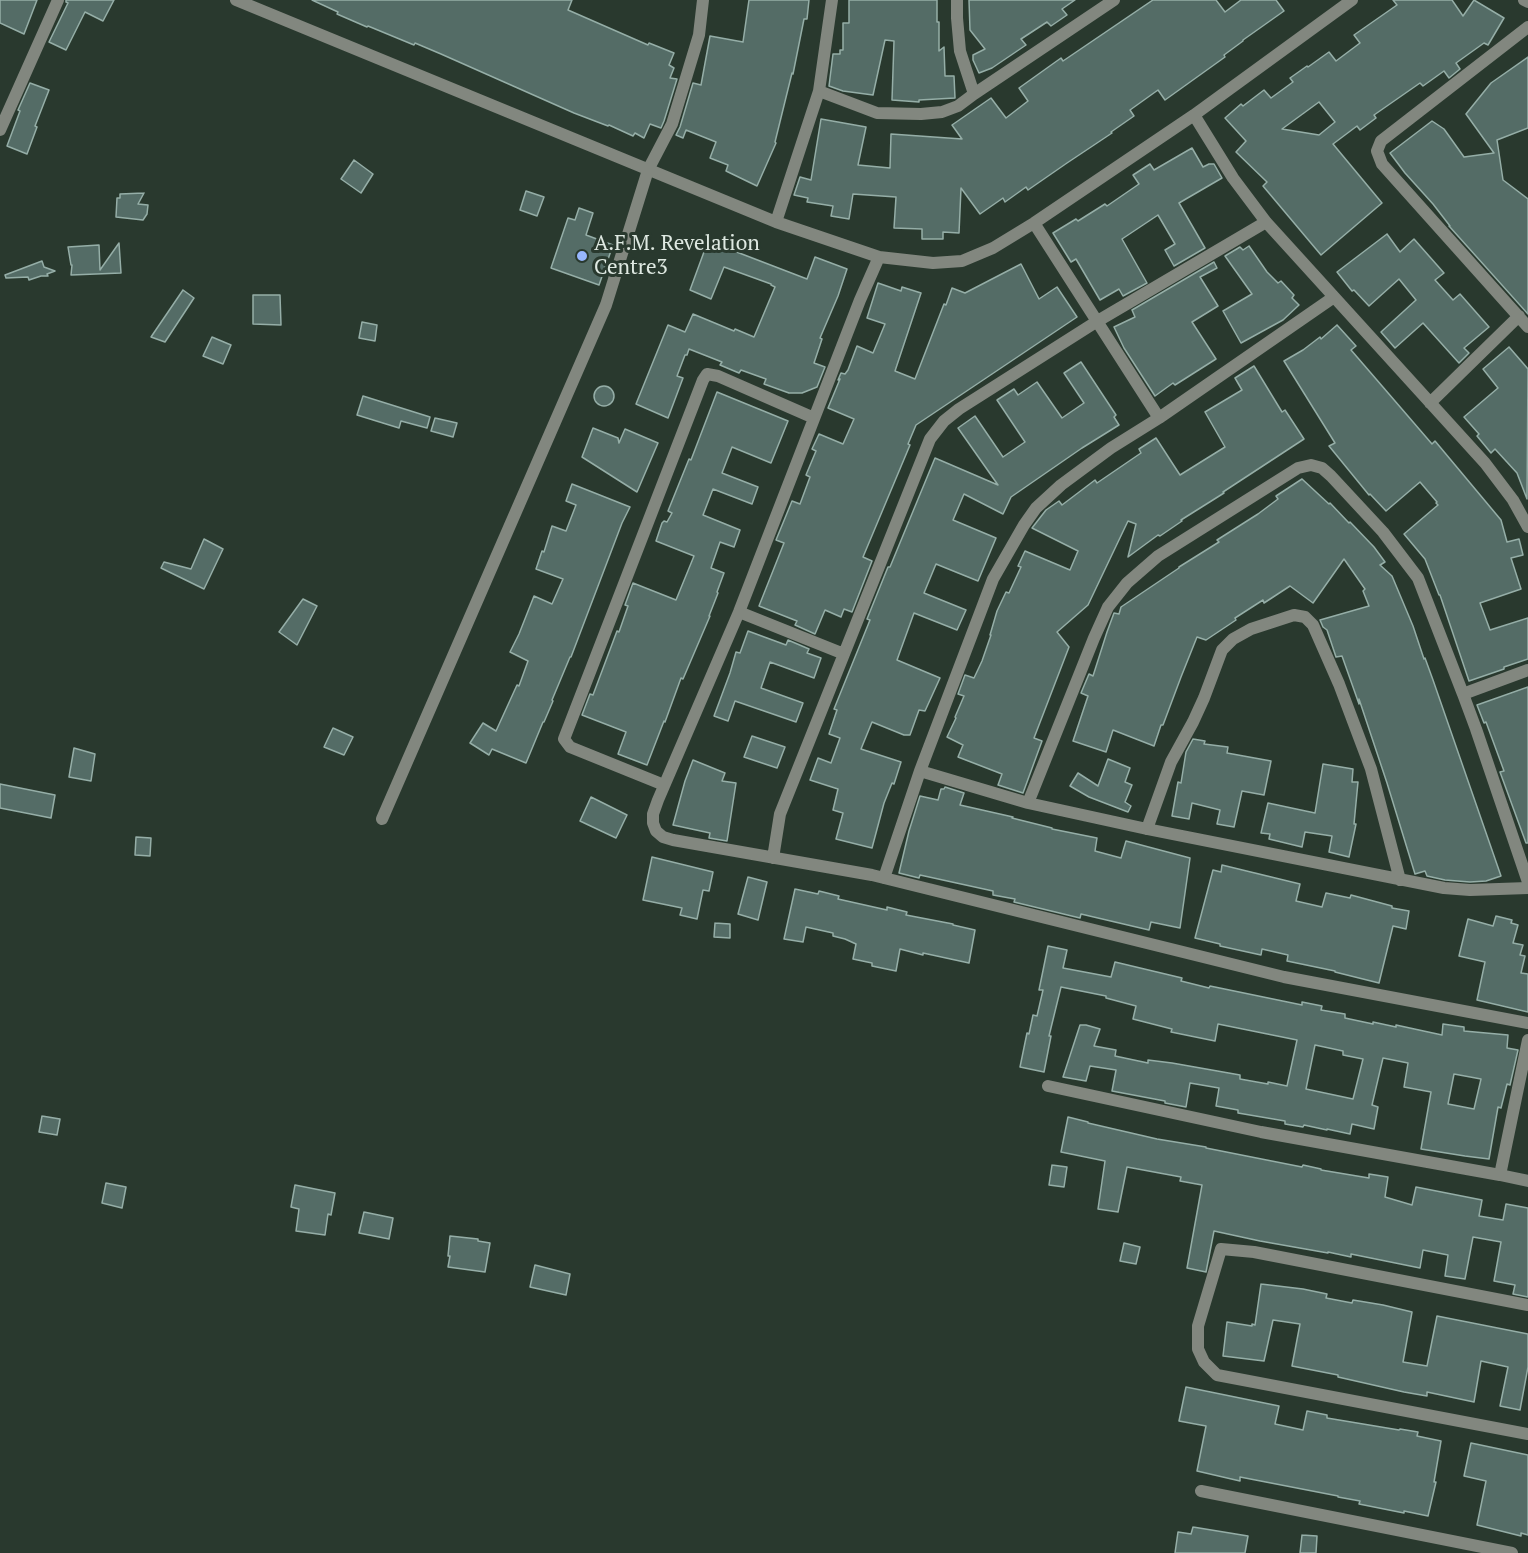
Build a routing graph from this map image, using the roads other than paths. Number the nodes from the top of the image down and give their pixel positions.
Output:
1 (58, 0) edge
2 (236, 0) edge
3 (703, 0) edge
4 (832, 0) edge
5 (957, 0) edge
6 (1114, 0) edge
7 (1352, 0) edge
8 (1528, 27) edge
9 (819, 91) junction
10 (974, 94) junction
11 (1194, 116) junction
12 (0, 130) edge
13 (648, 170) junction
14 (776, 222) junction
15 (1266, 222) junction
16 (1034, 223) junction
17 (879, 257) junction
18 (1334, 297) junction
19 (1519, 316) junction
20 (1096, 322) junction
21 (1528, 327) edge
22 (1430, 404) junction
23 (814, 418) junction
24 (1159, 418) junction
25 (1528, 526) edge
26 (739, 612) junction
27 (844, 654) junction
28 (1528, 670) edge
29 (1463, 694) junction
30 (920, 771) junction
31 (664, 785) junction
32 (1028, 803) junction
33 (382, 819) dead end
34 (1147, 829) junction
35 (773, 858) junction
36 (884, 878) junction
37 (1400, 879) junction
38 (1528, 882) edge
39 (1528, 888) edge
40 (1528, 1023) edge
41 (1528, 1040) edge
42 (1048, 1086) dead end
43 (1500, 1175) junction
44 (1528, 1181) edge
45 (1528, 1305) edge
46 (1528, 1434) edge
47 (1201, 1491) dead end
48 (1512, 1553) edge

1 - 12 street
2 - 13 street
3 - 13 street
4 - 9 street
5 - 10 street
6 - 10 street
7 - 11 street
8 - 19 street
9 - 10 street
9 - 14 street
11 - 15 street
11 - 16 street
13 - 14 street
13 - 33 street
14 - 17 street
15 - 18 street
15 - 20 street
16 - 17 street
16 - 20 street
17 - 23 street
18 - 22 street
18 - 24 street
19 - 21 street
19 - 22 street
20 - 24 street
20 - 27 street
22 - 25 street
23 - 26 street
23 - 31 street
24 - 30 street
26 - 27 street
26 - 31 street
27 - 35 street
28 - 29 street
29 - 32 street
29 - 38 street
30 - 32 street
30 - 36 street
31 - 35 street
32 - 34 street
34 - 37 street
34 - 37 street
35 - 36 street
36 - 40 street
37 - 39 street
41 - 43 street
42 - 43 street
43 - 44 street
45 - 46 street
47 - 48 street

